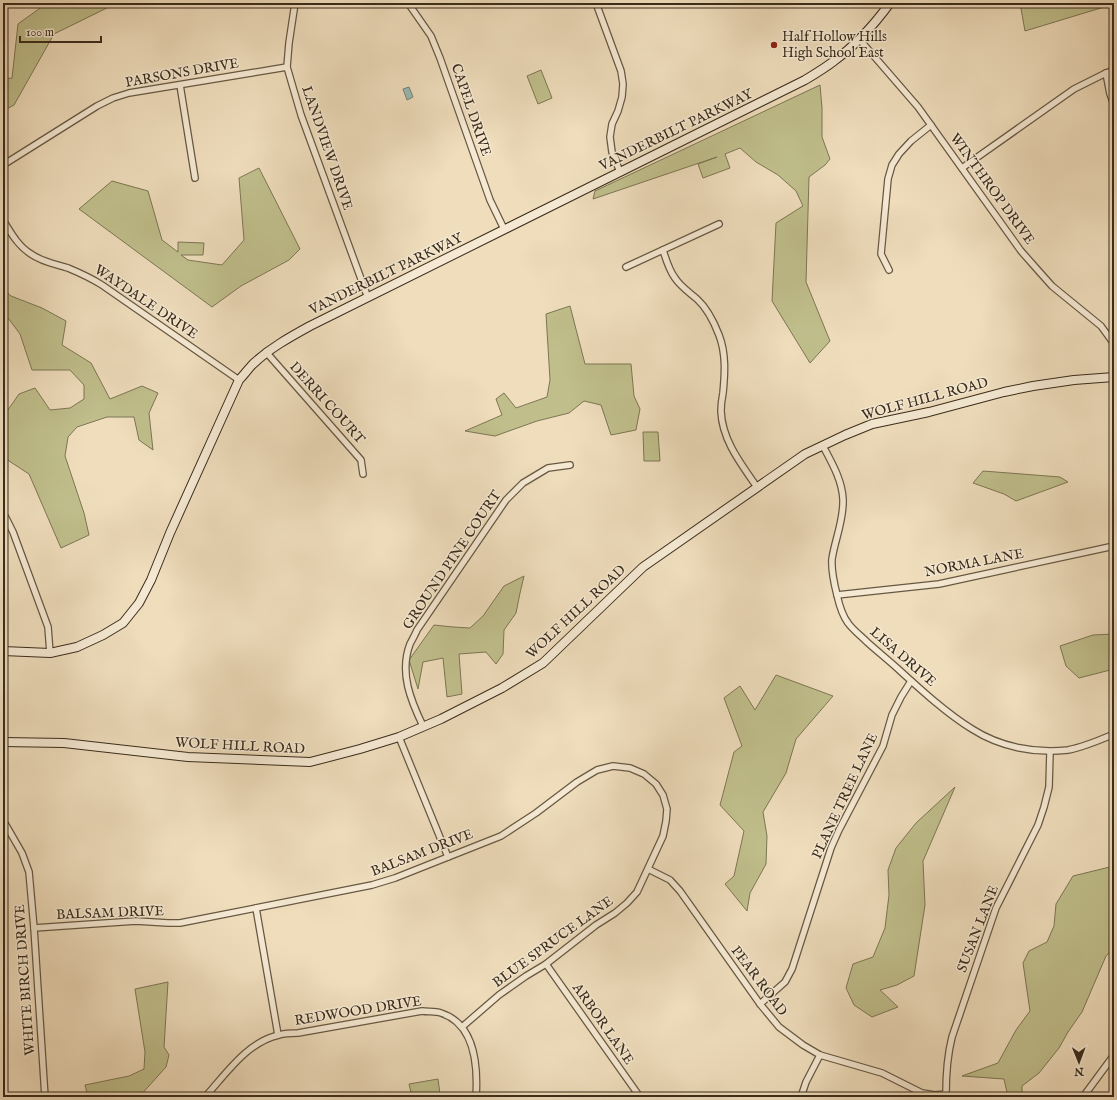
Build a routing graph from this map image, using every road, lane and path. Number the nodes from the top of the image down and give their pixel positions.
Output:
1 (5, 3) edge
2 (295, 3) edge
3 (408, 3) edge
4 (596, 3) edge
5 (890, 3) edge
6 (3, 6) edge
7 (860, 40) junction
8 (287, 67) junction
9 (1114, 70) edge
10 (1106, 73) junction
11 (180, 85) junction
12 (1114, 105) edge
13 (931, 126) junction
14 (3, 165) edge
15 (962, 168) junction
16 (620, 172) junction
17 (195, 178) dead end
18 (3, 220) edge
19 (719, 224) dead end
20 (504, 229) junction
21 (663, 250) junction
22 (626, 267) dead end
23 (889, 270) dead end
24 (368, 298) junction
25 (1114, 344) edge
26 (266, 352) junction
27 (1114, 377) edge
28 (239, 380) junction
29 (823, 446) junction
30 (570, 465) dead end
31 (363, 474) dead end
32 (757, 487) junction
33 (3, 514) edge
34 (1114, 546) edge
35 (837, 595) junction
36 (3, 651) edge
37 (50, 652) junction
38 (911, 680) junction
39 (423, 726) junction
40 (1114, 734) edge
41 (399, 737) junction
42 (3, 742) edge
43 (1050, 752) junction
44 (3, 820) edge
45 (448, 857) junction
46 (648, 869) junction
47 (256, 908) junction
48 (34, 928) junction
49 (546, 964) junction
50 (760, 1004) junction
51 (462, 1027) junction
52 (278, 1035) junction
53 (820, 1055) junction
54 (1114, 1055) edge
55 (946, 1096) edge
56 (45, 1097) edge
57 (205, 1097) edge
58 (476, 1097) edge
59 (640, 1097) edge
60 (801, 1097) edge
61 (1083, 1097) edge

1 - 6 street
2 - 8 street, LANDVIEW DRIVE
3 - 20 street, CAPEL DRIVE
4 - 16 street
5 - 7 street, VANDERBILT PARKWAY
7 - 13 street, WINTHROP DRIVE
7 - 16 street, VANDERBILT PARKWAY
8 - 11 street, PARSONS DRIVE
8 - 24 street, LANDVIEW DRIVE
9 - 10 street
10 - 12 street
10 - 15 street
11 - 14 street, PARSONS DRIVE
11 - 17 street
13 - 15 street, WINTHROP DRIVE
13 - 23 street
15 - 25 street, WINTHROP DRIVE
16 - 20 street, VANDERBILT PARKWAY
18 - 28 street, WAYDALE DRIVE
19 - 21 street
20 - 24 street, VANDERBILT PARKWAY
21 - 22 street
21 - 32 street
24 - 26 street, VANDERBILT PARKWAY
26 - 28 street, VANDERBILT PARKWAY
26 - 31 street, DERRI COURT
27 - 29 street, WOLF HILL ROAD
28 - 37 street, VANDERBILT PARKWAY
29 - 32 street, WOLF HILL ROAD
29 - 35 street, LISA DRIVE
30 - 39 street, GROUND PINE COURT
32 - 39 street, WOLF HILL ROAD
33 - 37 street
34 - 35 street, NORMA LANE
35 - 38 street, LISA DRIVE
36 - 37 street, VANDERBILT PARKWAY
38 - 43 street, LISA DRIVE
38 - 50 street, PLANE TREE LANE
39 - 41 street, WOLF HILL ROAD
40 - 43 street, LISA DRIVE
41 - 42 street, WOLF HILL ROAD
41 - 45 street
43 - 55 street, SUSAN LANE
44 - 48 street, WHITE BIRCH DRIVE
45 - 46 street, BALSAM DRIVE
45 - 47 street, BALSAM DRIVE
46 - 49 street, BLUE SPRUCE LANE
46 - 50 street, PEAR ROAD
47 - 48 street, BALSAM DRIVE
47 - 52 street
48 - 56 street, WHITE BIRCH DRIVE
49 - 51 street, BLUE SPRUCE LANE
49 - 59 street, ARBOR LANE
50 - 53 street, PEAR ROAD
51 - 52 street, REDWOOD DRIVE
51 - 58 street, REDWOOD DRIVE
52 - 57 street, REDWOOD DRIVE
53 - 55 street, PEAR ROAD
53 - 60 street
54 - 61 street

